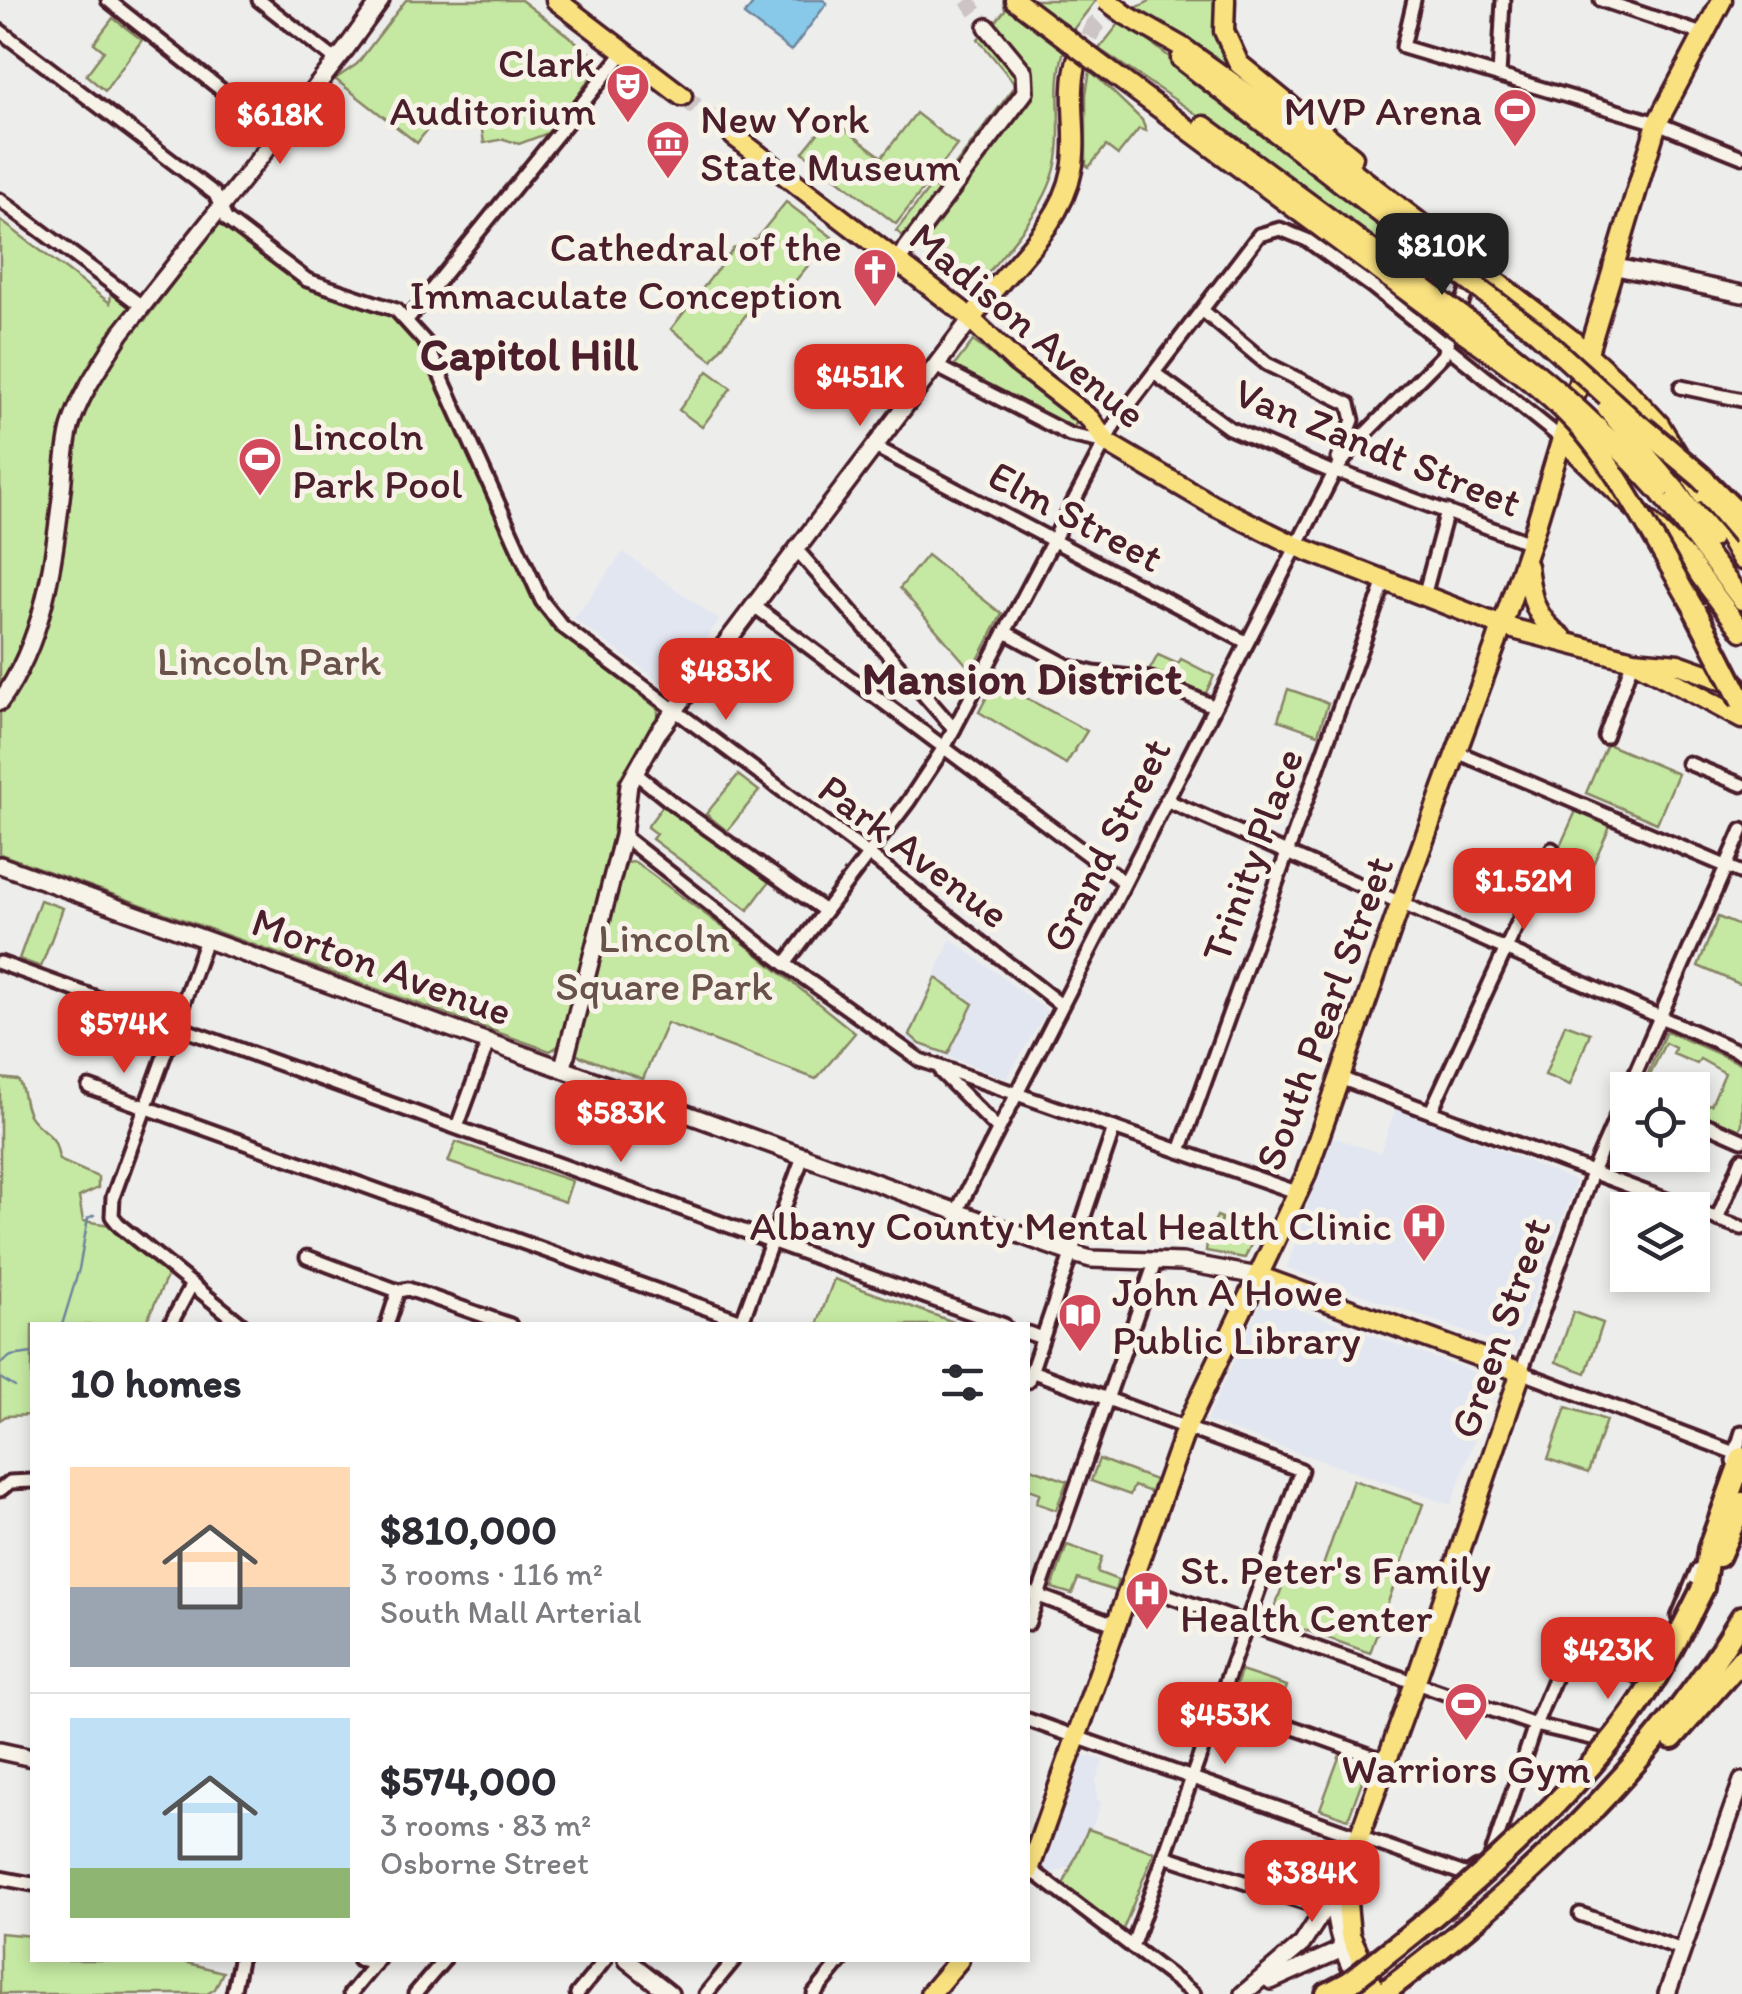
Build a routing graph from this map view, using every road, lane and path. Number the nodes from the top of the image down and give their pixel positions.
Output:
1 (108, 0) edge
2 (259, 0) edge
3 (381, 0) edge
4 (556, 0) edge
5 (1015, 0) edge
6 (1106, 0) edge
7 (1225, 0) edge
8 (1414, 0) edge
9 (1503, 0) edge
10 (1601, 0) edge
11 (1722, 0) edge
12 (1126, 15) junction
13 (987, 27) tunnel mouth
14 (0, 31) edge
15 (1702, 34) junction
16 (624, 52) junction
17 (1085, 59) junction
18 (337, 60) junction
19 (1499, 76) junction
20 (682, 96) tunnel mouth
21 (1657, 123) junction
22 (278, 134) junction
23 (734, 136) tunnel mouth
24 (1742, 157) edge
25 (0, 200) edge
26 (220, 209) junction
27 (1406, 210) junction
28 (898, 261) junction
29 (1476, 264) junction
30 (1612, 266) junction
31 (1450, 267) junction
32 (1742, 294) edge
33 (1438, 306) junction
34 (143, 308) junction
35 (1202, 310) junction
36 (971, 319) junction
37 (407, 320) junction
38 (1447, 346) junction
39 (1586, 352) junction
40 (936, 366) junction
41 (1154, 373) junction
42 (1681, 387) dead end
43 (1742, 400) edge
44 (1643, 428) junction
45 (1562, 438) junction
46 (1107, 443) junction
47 (875, 446) junction
48 (1334, 472) junction
49 (1447, 512) junction
50 (1742, 518) edge
51 (1742, 536) edge
52 (1053, 542) junction
53 (1296, 546) junction
54 (796, 549) junction
55 (1528, 551) junction
56 (1742, 560) edge
57 (1384, 580) junction
58 (1742, 584) edge
59 (1424, 596) junction
60 (1742, 600) edge
61 (754, 606) junction
62 (1696, 610) junction
63 (1502, 626) junction
64 (1742, 631) edge
65 (1007, 632) junction
66 (1246, 642) junction
67 (1570, 644) junction
68 (1633, 660) junction
69 (1742, 684) edge
70 (0, 702) edge
71 (1742, 702) edge
72 (1213, 706) junction
73 (674, 711) junction
74 (1742, 718) edge
75 (954, 728) junction
76 (1605, 736) dead end
77 (945, 746) junction
78 (1456, 752) junction
79 (1688, 763) dead end
80 (634, 772) junction
81 (1742, 785) edge
82 (1166, 800) junction
83 (1742, 830) edge
84 (623, 836) junction
85 (1552, 849) dead end
86 (1288, 852) junction
87 (868, 854) junction
88 (0, 865) edge
89 (1728, 866) junction
90 (1742, 874) edge
91 (1124, 882) junction
92 (1402, 901) junction
93 (826, 911) junction
94 (206, 940) junction
95 (1505, 947) junction
96 (0, 963) edge
97 (784, 964) junction
98 (1061, 1004) junction
99 (1658, 1016) junction
100 (174, 1026) junction
101 (489, 1040) junction
102 (1742, 1053) edge
103 (563, 1067) junction
104 (936, 1068) junction
105 (1635, 1072) edge
106 (1340, 1078) junction
107 (89, 1086) dead end
108 (1016, 1094) junction
109 (146, 1105) junction
110 (1431, 1111) junction
111 (1710, 1126) edge
112 (457, 1127) junction
113 (1114, 1128) junction
114 (998, 1130) junction
115 (1610, 1130) edge
116 (1742, 1140) edge
117 (1180, 1151) junction
118 (804, 1154) junction
119 (1742, 1159) edge
120 (1593, 1170) junction
121 (1296, 1192) junction
122 (956, 1211) junction
123 (1718, 1219) junction
124 (1742, 1228) edge
125 (771, 1241) junction
126 (1070, 1253) junction
127 (307, 1257) dead end
128 (1156, 1260) junction
129 (1258, 1276) junction
130 (192, 1284) junction
131 (398, 1291) junction
132 (172, 1322) edge
133 (238, 1322) edge
134 (388, 1322) edge
135 (502, 1322) edge
136 (738, 1322) edge
137 (741, 1322) edge
138 (996, 1322) edge
139 (1030, 1334) edge
140 (1042, 1338) junction
141 (1522, 1372) junction
142 (1030, 1373) edge
143 (1030, 1376) edge
144 (1107, 1399) junction
145 (1186, 1428) junction
146 (1742, 1432) edge
147 (1739, 1456) edge
148 (30, 1481) edge
149 (0, 1490) edge
150 (1742, 1503) edge
151 (1132, 1584) junction
152 (1703, 1588) junction
153 (1032, 1594) edge
154 (1742, 1617) edge
155 (1246, 1624) junction
156 (1116, 1625) junction
157 (1742, 1660) edge
158 (1644, 1679) junction
159 (1415, 1683) junction
160 (1219, 1701) junction
161 (1030, 1721) edge
162 (1535, 1725) junction
163 (1076, 1737) junction
164 (0, 1752) edge
165 (30, 1753) edge
166 (1386, 1762) junction
167 (1192, 1778) junction
168 (1742, 1781) edge
169 (1602, 1799) junction
170 (1359, 1837) junction
171 (1165, 1856) junction
172 (1030, 1868) edge
173 (1030, 1872) edge
174 (0, 1878) edge
175 (30, 1884) edge
176 (1340, 1899) junction
177 (1325, 1908) junction
178 (1580, 1914) dead end
179 (1132, 1947) junction
180 (1347, 1947) junction
181 (1682, 1950) junction
182 (240, 1962) edge
183 (376, 1962) edge
184 (442, 1962) edge
185 (603, 1962) edge
186 (629, 1962) edge
187 (732, 1962) edge
188 (840, 1962) edge
189 (957, 1962) edge
190 (1349, 1990) edge
191 (233, 1994) edge
192 (350, 1994) edge
193 (415, 1994) edge
194 (578, 1994) edge
195 (670, 1994) edge
196 (706, 1994) edge
197 (814, 1994) edge
198 (930, 1994) edge
199 (1194, 1994) edge
200 (1246, 1994) edge
201 (1327, 1994) edge
202 (1380, 1994) edge
203 (1667, 1994) edge

1 - 22 street
2 - 18 street
3 - 18 street
4 - 16 main road
5 - 17 main road, bridge
6 - 12 main road, bridge
7 - 27 main road
8 - 19 street
9 - 19 street
10 - 15 street
11 - 15 main road, South Pearl Street
12 - 27 main road
12 - 31 main road
13 - 28 street
14 - 26 street
15 - 21 main road, South Pearl Street
16 - 20 main road
16 - 37 street
17 - 33 main road
17 - 36 main road
18 - 22 street
19 - 21 street
21 - 24 street
21 - 30 main road, South Pearl Street
22 - 26 street
23 - 28 main road, Madison Avenue
25 - 34 street
26 - 34 street
26 - 37 street
27 - 29 main road
28 - 36 main road, Madison Avenue
29 - 38 street, Grand Street
29 - 39 main road
30 - 32 street
30 - 39 main road, South Pearl Street
31 - 44 main road, bridge
31 - 58 main road, bridge
33 - 60 main road, bridge
33 - 62 main road, bridge
34 - 70 street
35 - 38 street
35 - 41 street
35 - 48 street
36 - 40 street
36 - 46 main road, Madison Avenue
37 - 73 street, Park Avenue
38 - 45 street
38 - 48 street, Grand Street
39 - 45 main road, South Pearl Street
39 - 56 main road, bridge
40 - 46 street
40 - 47 street
41 - 46 street
41 - 48 street, Van Zandt Street
42 - 43 street
44 - 50 highway, bridge
44 - 51 main road, bridge
45 - 55 main road, South Pearl Street
45 - 64 main road
46 - 52 street
46 - 53 main road, Madison Avenue
47 - 52 street, Elm Street
47 - 54 street
48 - 49 street, Van Zandt Street
48 - 53 street, Grand Street
49 - 55 street, Van Zandt Street
49 - 59 street
52 - 65 street
52 - 66 street, Elm Street
53 - 57 main road, Madison Avenue
53 - 66 street, Grand Street
54 - 61 street
54 - 75 street
55 - 63 main road, South Pearl Street
55 - 67 main road
57 - 59 main road, Madison Avenue
57 - 86 street, Trinity Place
59 - 63 main road, Madison Avenue
61 - 73 street
61 - 77 street
62 - 69 main road, bridge
62 - 71 highway, bridge
63 - 67 main road, Madison Avenue
63 - 78 main road, South Pearl Street
65 - 72 street
65 - 75 street
66 - 72 street, Grand Street
67 - 68 main road, Madison Avenue
68 - 69 main road, Madison Avenue
68 - 74 main road, Madison Avenue
68 - 76 street
72 - 82 street, Grand Street
73 - 80 street
73 - 87 street, Park Avenue
75 - 77 street
77 - 87 street
77 - 91 street
78 - 89 street
78 - 92 main road, South Pearl Street
79 - 81 street
80 - 84 street
80 - 93 street
82 - 86 street
82 - 91 street, Grand Street
83 - 89 street, Green Street
84 - 97 street
84 - 103 street
85 - 95 street
86 - 92 street
86 - 117 street, Trinity Place
87 - 93 street
87 - 98 street, Park Avenue
88 - 94 street, Morton Avenue
89 - 90 street
89 - 99 street, Green Street
91 - 98 street, Grand Street
92 - 95 street
92 - 106 main road, South Pearl Street
93 - 97 street
94 - 100 street
94 - 101 street, Morton Avenue
95 - 99 street
95 - 110 street
96 - 100 street
97 - 104 street
98 - 108 street, Grand Street
99 - 102 street
99 - 105 street, Green Street
100 - 109 street
100 - 112 street
101 - 103 street, Morton Avenue
101 - 112 street
103 - 118 street, Morton Avenue
104 - 108 street
104 - 114 street
106 - 110 street
106 - 121 main road, South Pearl Street
107 - 109 street
108 - 113 street
108 - 114 street, Grand Street
109 - 130 street
109 - 136 street
110 - 120 street
111 - 116 street
112 - 125 street
113 - 117 street
113 - 126 street
114 - 122 street, Grand Street
115 - 120 street, Green Street
117 - 121 street
118 - 122 street, Morton Avenue
118 - 125 street
119 - 123 street
120 - 123 street
120 - 141 street, Green Street
121 - 129 main road, South Pearl Street
122 - 126 street, Morton Avenue
123 - 124 street
125 - 137 street
125 - 138 street
126 - 128 street, Morton Avenue
126 - 140 street
127 - 131 street
128 - 129 street, Morton Avenue
128 - 144 street
129 - 141 main road
129 - 145 main road, South Pearl Street
130 - 132 street
130 - 133 street
131 - 134 street
131 - 135 street
139 - 140 street
140 - 142 street
141 - 147 street
141 - 159 main road, Green Street
143 - 144 street
144 - 145 street
144 - 153 street
145 - 151 main road, South Pearl Street
145 - 155 street
146 - 147 street
147 - 152 highway
147 - 158 street
148 - 149 street
150 - 152 highway
151 - 155 street
151 - 156 main road, South Pearl Street
152 - 190 highway, bridge
153 - 156 street
154 - 169 highway
155 - 159 street
155 - 160 street
156 - 163 main road, South Pearl Street
157 - 169 highway
158 - 162 street
158 - 162 street
159 - 162 street
159 - 166 main road, Green Street
160 - 166 street
160 - 167 street
161 - 163 street
162 - 170 street
163 - 167 street
163 - 172 main road, South Pearl Street
164 - 165 street
166 - 170 main road, Green Street
167 - 170 street
167 - 171 street
168 - 181 street
169 - 202 highway
170 - 176 main road, Green Street
171 - 177 street
171 - 179 street
173 - 179 street
174 - 175 street
176 - 177 street, Green Street
176 - 180 main road
177 - 200 street, Green Street
178 - 181 street
179 - 199 street
180 - 190 street
180 - 200 street
180 - 202 main road
181 - 203 street
182 - 191 street
183 - 192 street
184 - 193 street
185 - 194 street
186 - 195 street
187 - 196 street
188 - 197 street
189 - 198 main road
190 - 201 highway

